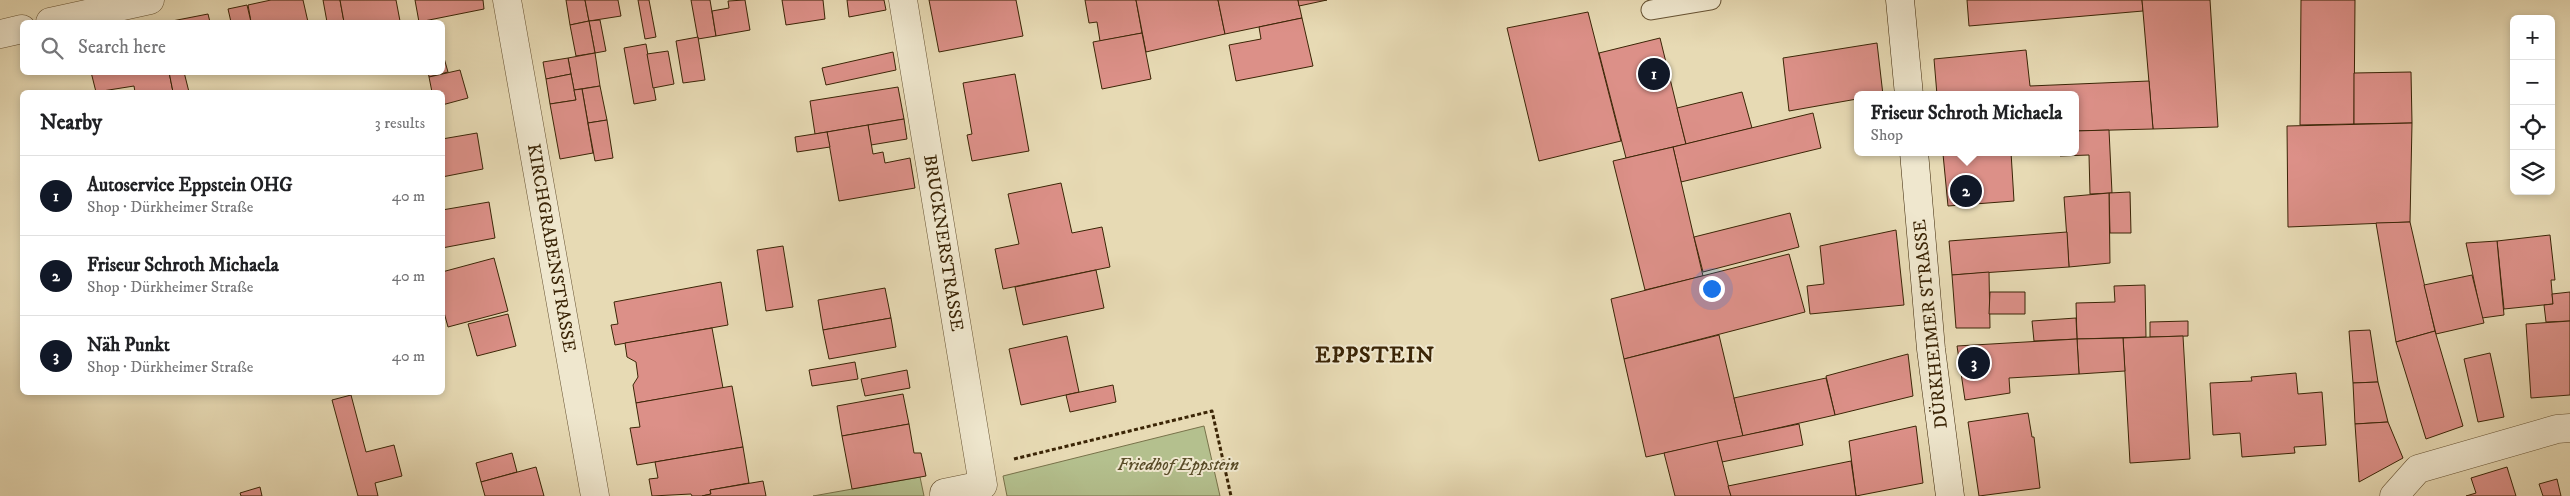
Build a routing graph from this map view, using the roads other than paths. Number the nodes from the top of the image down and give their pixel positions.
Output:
1 (150, 0) edge
2 (507, 0) edge
3 (904, 0) edge
4 (1711, 0) edge
5 (1900, 0) edge
6 (1651, 10) dead end
7 (59, 20) edge
8 (20, 29) edge
9 (0, 34) edge
10 (1909, 91) edge
11 (1914, 156) edge
12 (2570, 428) edge
13 (983, 483) edge
14 (595, 496) edge
15 (944, 496) edge
16 (1950, 496) edge
17 (2394, 496) edge

1 - 7 street
2 - 14 street, KIRCHGRABENSTRASSE
3 - 13 street, BRUCKNERSTRASSE
4 - 6 lane
5 - 10 street
8 - 9 street
11 - 16 street, DÜRKHEIMER STRASSE
12 - 17 street
13 - 15 street

